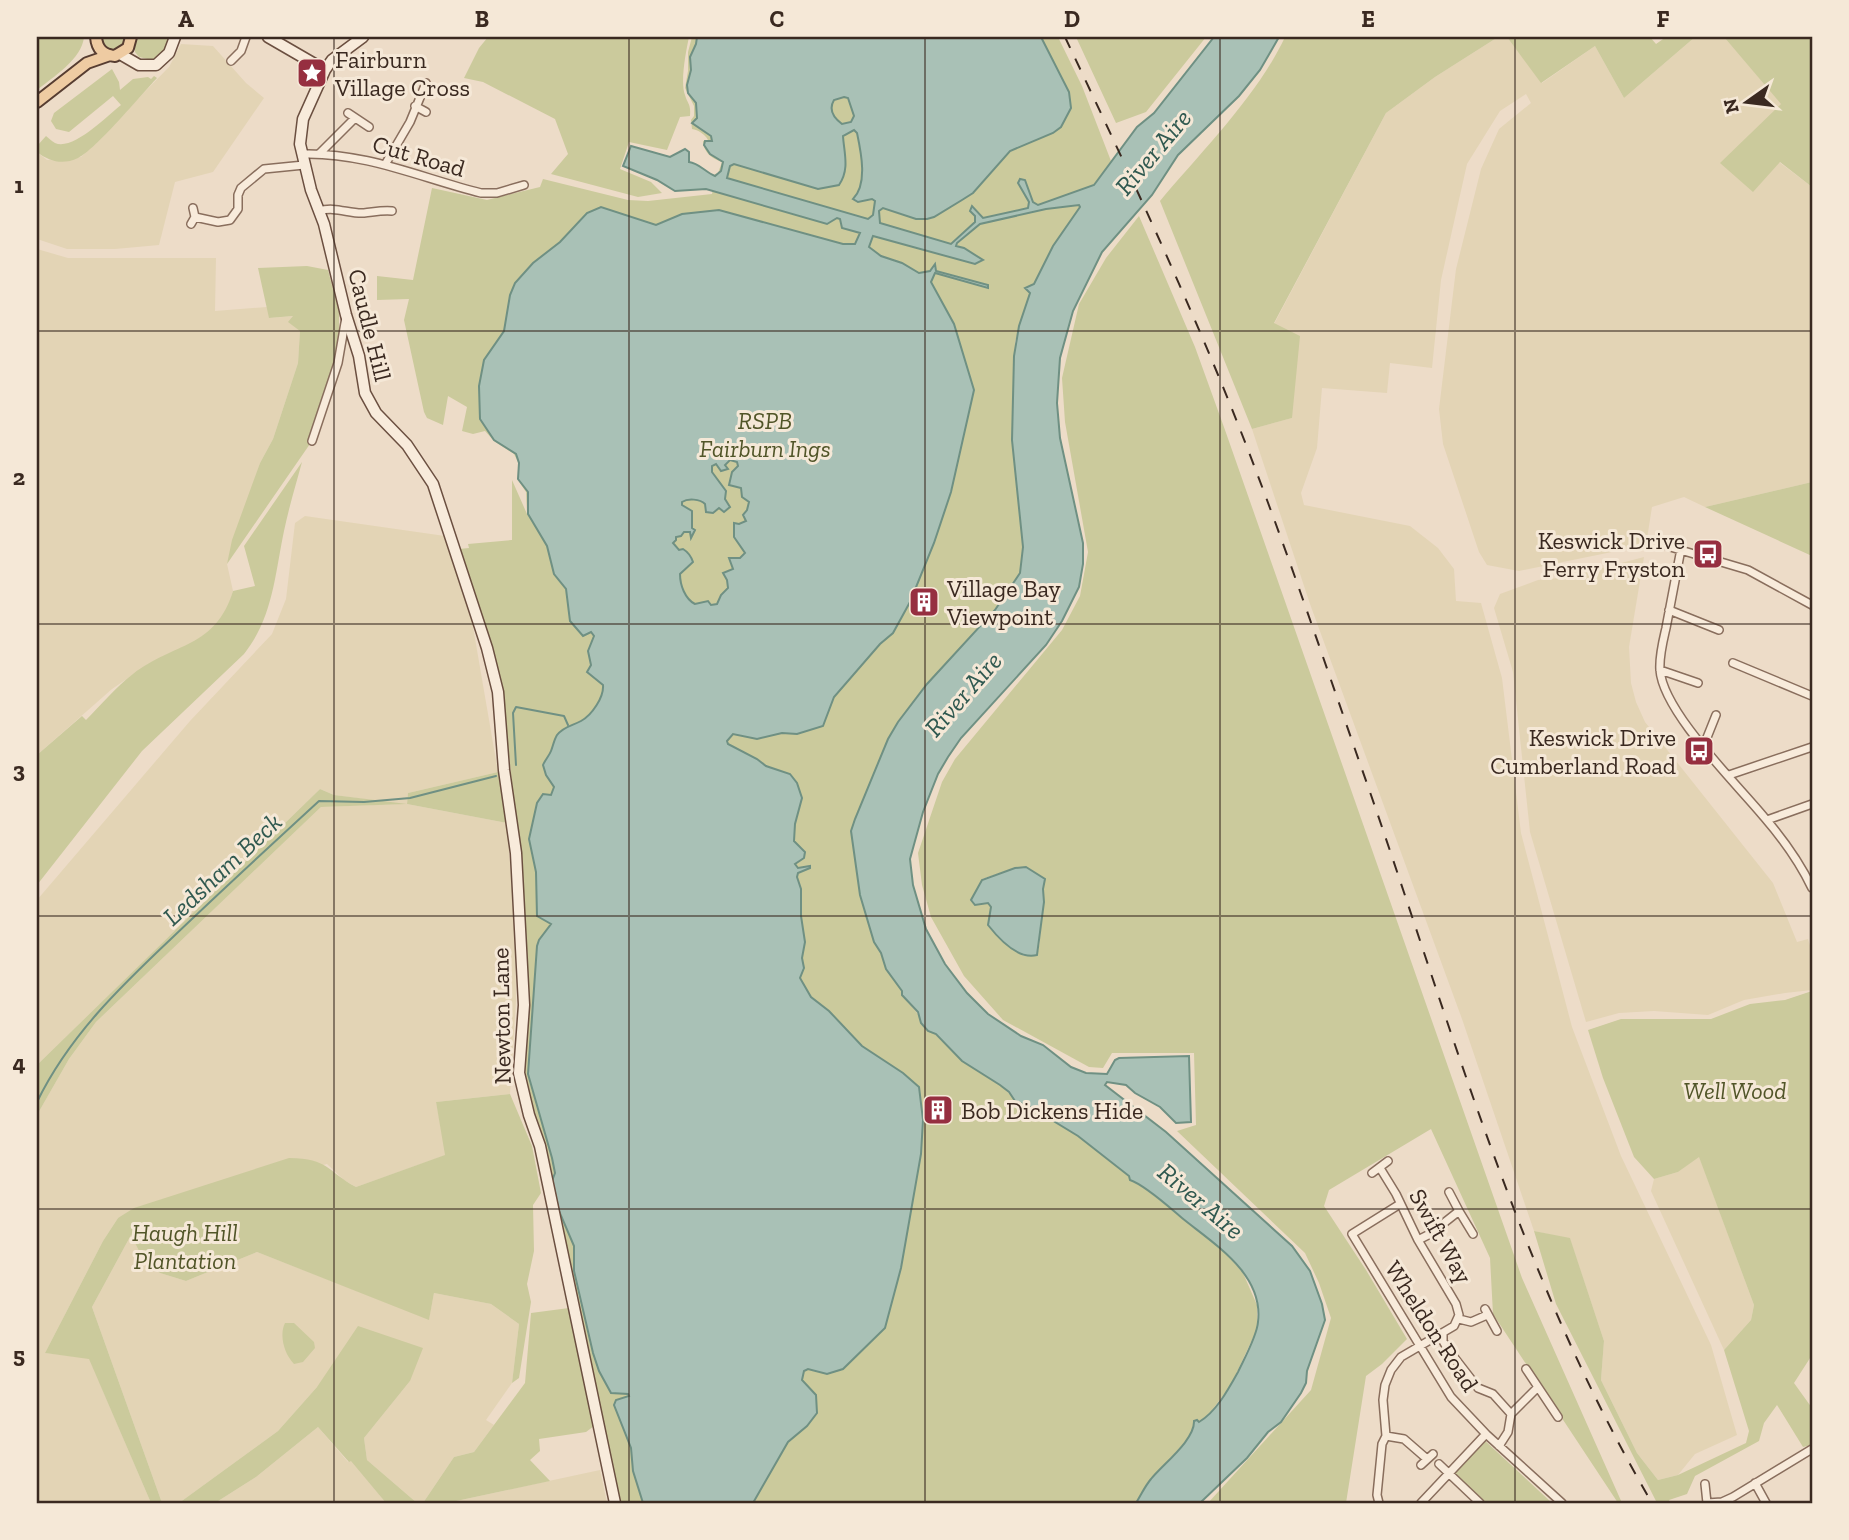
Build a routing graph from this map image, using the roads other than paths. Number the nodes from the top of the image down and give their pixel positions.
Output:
1 (175, 37) edge
2 (246, 37) edge
3 (268, 37) edge
4 (363, 37) edge
5 (96, 40) edge
6 (122, 49) edge
7 (231, 61) dead end
8 (87, 64) junction
9 (326, 70) junction
10 (425, 83) dead end
11 (37, 103) edge
12 (415, 106) junction
13 (426, 112) dead end
14 (348, 113) dead end
15 (355, 118) junction
16 (369, 127) dead end
17 (320, 153) junction
18 (302, 154) junction
19 (386, 163) junction
20 (304, 165) junction
21 (524, 185) dead end
22 (193, 208) dead end
23 (319, 211) junction
24 (392, 211) dead end
25 (346, 315) junction
26 (312, 441) dead end
27 (449, 527) joint
28 (1667, 547) dead end
29 (1681, 549) junction
30 (1812, 605) edge
31 (1669, 610) junction
32 (1718, 630) dead end
33 (1733, 663) dead end
34 (1660, 670) junction
35 (1698, 683) dead end
36 (1812, 696) edge
37 (1716, 715) dead end
38 (1704, 745) junction
39 (1812, 747) edge
40 (1728, 775) junction
41 (1812, 804) edge
42 (1767, 820) junction
43 (1812, 867) edge
44 (1804, 871) junction
45 (1812, 888) edge
46 (1388, 1161) dead end
47 (1380, 1168) junction
48 (1372, 1173) dead end
49 (1450, 1192) dead end
50 (1400, 1204) junction
51 (1459, 1211) junction
52 (1473, 1234) dead end
53 (1418, 1240) junction
54 (1459, 1319) junction
55 (1497, 1331) dead end
56 (1443, 1333) junction
57 (1418, 1345) junction
58 (1526, 1369) dead end
59 (1538, 1388) junction
60 (1511, 1414) junction
61 (1558, 1417) dead end
62 (1486, 1434) junction
63 (1386, 1436) junction
64 (1499, 1446) junction
65 (1812, 1449) edge
66 (1427, 1459) dead end
67 (1439, 1464) dead end
68 (1448, 1473) junction
69 (1755, 1483) junction
70 (1705, 1485) dead end
71 (615, 1503) edge
72 (1378, 1503) edge
73 (1421, 1503) edge
74 (1480, 1503) edge
75 (1562, 1503) edge
76 (1707, 1503) edge
77 (1766, 1503) edge

1 - 6 street
2 - 7 street
3 - 9 street
4 - 9 street
5 - 6 main road
5 - 8 main road
6 - 8 main road
8 - 11 main road
9 - 18 street, Caudle Hill
10 - 12 street
12 - 13 street
12 - 19 street
14 - 15 street
15 - 16 street
15 - 17 street
17 - 18 street, Cut Road
17 - 19 street, Cut Road
18 - 20 street, Caudle Hill
19 - 21 street, Cut Road
20 - 22 street
20 - 23 street, Caudle Hill
23 - 24 street
23 - 25 street, Caudle Hill
25 - 26 street
25 - 27 street, Caudle Hill
27 - 71 street, Newton Lane
28 - 29 street
29 - 30 street
29 - 31 street
31 - 32 street
31 - 34 street
33 - 36 street
34 - 35 street
34 - 38 street
37 - 38 street
38 - 40 street
39 - 40 street
40 - 42 street
41 - 42 street
42 - 44 street
43 - 44 street
44 - 45 street
46 - 47 street
47 - 48 street
47 - 50 street, Swift Way
49 - 51 street
50 - 53 street, Swift Way
50 - 57 street, Wheldon Road
51 - 52 street
51 - 53 street
53 - 54 street, Swift Way
54 - 55 street
54 - 56 street, Swift Way
56 - 57 street, Swift Way
56 - 60 street
57 - 62 street, Wheldon Road
57 - 63 street, Swift Way
58 - 59 street
59 - 60 street
59 - 61 street
60 - 64 street
62 - 64 street, Wheldon Road
62 - 68 street
63 - 66 street
63 - 72 street, Swift Way
64 - 75 street, Wheldon Road
65 - 69 street
67 - 68 street
68 - 73 street
68 - 74 street
69 - 76 street
69 - 77 street
70 - 76 street

